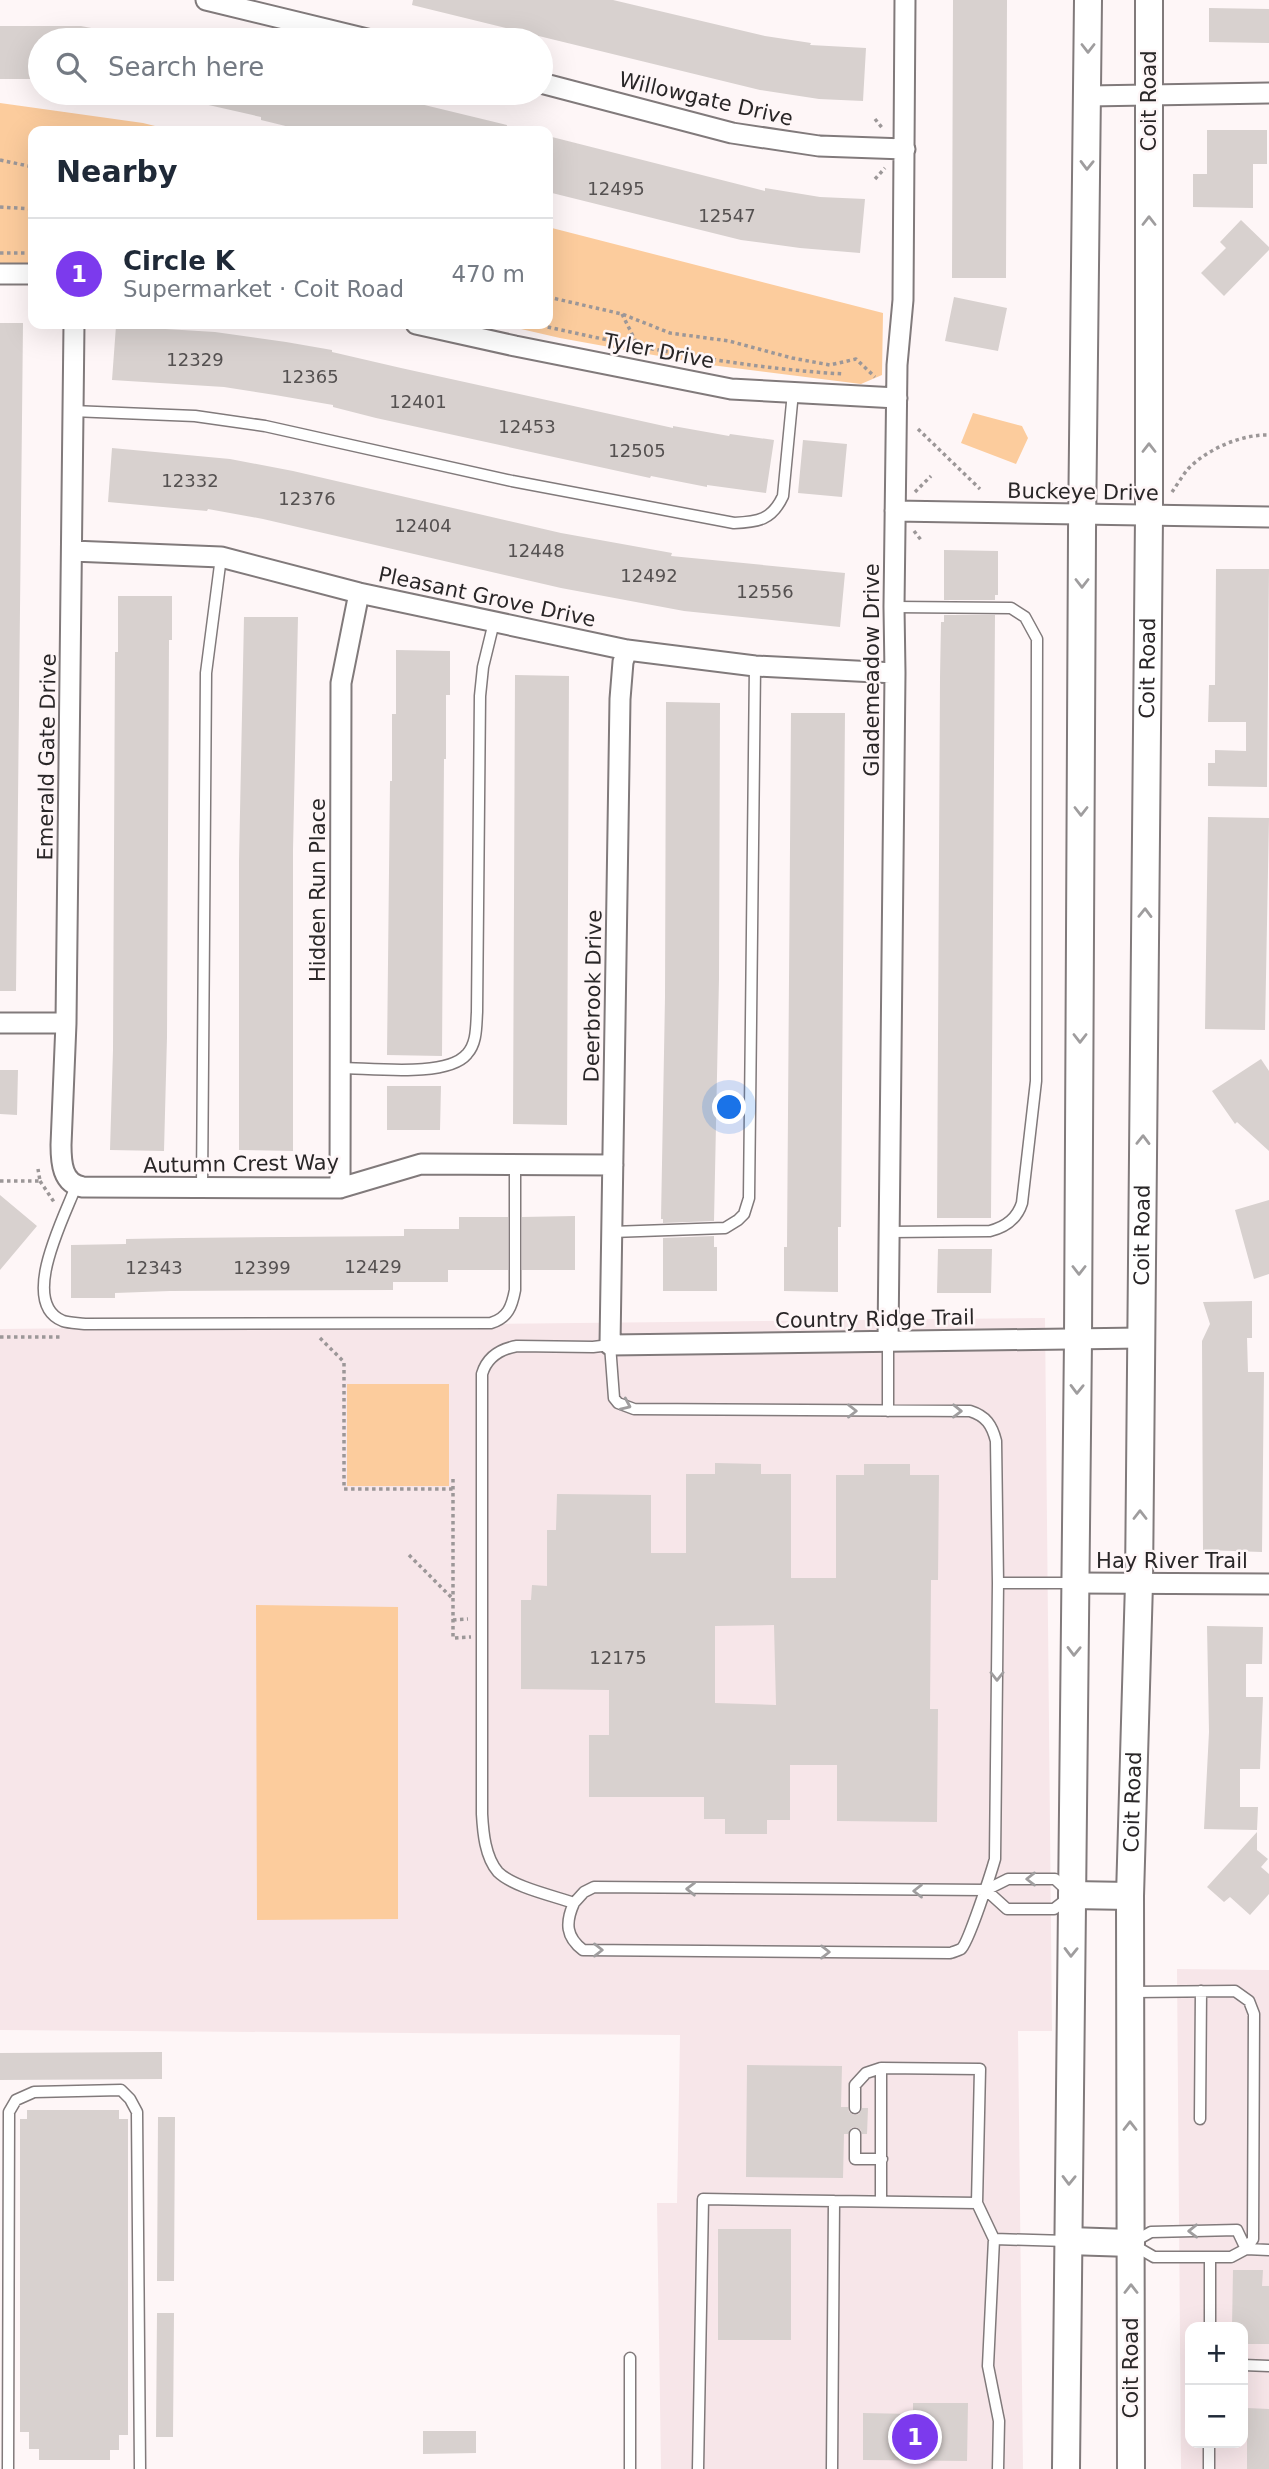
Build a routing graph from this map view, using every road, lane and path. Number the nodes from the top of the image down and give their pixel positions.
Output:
1 (206, 0) edge
2 (905, 0) edge
3 (1088, 0) edge
4 (1149, 0) edge
5 (322, 28) edge
6 (553, 86) edge
7 (1269, 93) edge
8 (1149, 94) junction
9 (1088, 96) junction
10 (875, 119) dead end
11 (884, 130) dead end
12 (905, 149) junction
13 (0, 160) edge
14 (28, 166) edge
15 (885, 168) dead end
16 (874, 179) dead end
17 (0, 207) edge
18 (28, 209) edge
19 (0, 253) edge
20 (28, 253) edge
21 (0, 274) edge
22 (28, 274) edge
23 (553, 298) edge
24 (622, 314) junction
25 (553, 328) edge
26 (74, 329) edge
27 (438, 329) edge
28 (638, 346) junction
29 (851, 375) dead end
30 (863, 375) dead end
31 (793, 392) junction
32 (897, 398) junction
33 (72, 411) junction
34 (918, 429) dead end
35 (1269, 435) edge
36 (931, 476) dead end
37 (1050, 482) dead end
38 (981, 489) dead end
39 (1055, 492) dead end
40 (913, 494) dead end
41 (1168, 497) dead end
42 (895, 511) junction
43 (1083, 515) junction
44 (1149, 516) junction
45 (1269, 517) edge
46 (913, 530) dead end
47 (921, 540) dead end
48 (72, 551) junction
49 (221, 557) junction
50 (359, 593) junction
51 (894, 607) junction
52 (494, 622) junction
53 (627, 650) junction
54 (755, 666) junction
55 (895, 673) junction
56 (0, 1023) edge
57 (66, 1023) junction
58 (340, 1068) junction
59 (515, 1164) junction
60 (613, 1164) junction
61 (38, 1169) dead end
62 (0, 1181) edge
63 (40, 1181) junction
64 (76, 1186) junction
65 (340, 1188) junction
66 (202, 1189) junction
67 (67, 1209) junction
68 (612, 1232) junction
69 (890, 1232) junction
70 (0, 1336) edge
71 (69, 1337) dead end
72 (319, 1337) dead end
73 (1141, 1338) junction
74 (1078, 1339) junction
75 (888, 1341) junction
76 (610, 1345) junction
77 (888, 1411) junction
78 (453, 1479) dead end
79 (453, 1489) junction
80 (408, 1555) dead end
81 (998, 1583) junction
82 (1074, 1583) junction
83 (1139, 1583) junction
84 (1269, 1584) edge
85 (453, 1599) junction
86 (470, 1619) dead end
87 (453, 1620) junction
88 (453, 1638) dead end
89 (986, 1890) junction
90 (1072, 1895) junction
91 (1130, 1896) junction
92 (574, 1903) junction
93 (1201, 1991) junction
94 (1130, 1992) junction
95 (881, 2068) junction
96 (855, 2108) dead end
97 (1200, 2119) dead end
98 (855, 2134) dead end
99 (882, 2159) junction
100 (881, 2200) junction
101 (834, 2201) junction
102 (977, 2203) junction
103 (994, 2239) junction
104 (1068, 2241) junction
105 (1130, 2243) junction
106 (1246, 2249) junction
107 (1269, 2249) edge
108 (1210, 2257) junction
109 (1210, 2322) edge
110 (630, 2358) dead end
111 (1248, 2365) edge
112 (1269, 2365) edge
113 (1209, 2448) edge
114 (8, 2469) edge
115 (140, 2469) edge
116 (630, 2469) edge
117 (698, 2469) edge
118 (831, 2469) edge
119 (998, 2469) edge
120 (1066, 2469) edge
121 (1131, 2469) edge
122 (1209, 2469) edge

1 - 5 street
2 - 12 street, Glademeadow Drive
3 -> 9 main road
4 - 8 main road, Coit Road
6 - 12 street, Willowgate Drive
7 - 8 street
8 - 9 street
44 -> 8 main road, Coit Road
9 -> 43 main road
10 - 11 path
12 - 32 street, Glademeadow Drive
13 - 14 path
15 - 16 path
17 - 18 path
19 - 20 path
21 - 22 street
23 - 24 path
24 - 28 path
24 - 30 path
25 - 28 path
26 - 33 street, Emerald Gate Drive
27 - 31 street, Tyler Drive
28 - 29 path
31 - 32 street, Tyler Drive
31 - 33 lane
32 - 42 street, Glademeadow Drive
33 - 48 street, Emerald Gate Drive
34 - 38 path
35 - 41 path
36 - 40 path
37 - 39 path
42 - 43 street, Buckeye Drive
42 - 51 street, Glademeadow Drive
43 - 44 street, Buckeye Drive
43 -> 74 main road
44 - 45 street, Buckeye Drive
73 -> 44 main road, Coit Road
46 - 47 path
48 - 49 street, Pleasant Grove Drive
48 - 57 street, Emerald Gate Drive
49 - 50 street, Pleasant Grove Drive
49 - 66 lane
50 - 52 street, Pleasant Grove Drive
50 - 58 street, Hidden Run Place
51 - 55 street, Glademeadow Drive
51 - 69 lane
52 - 53 street, Pleasant Grove Drive
52 - 58 lane
53 - 54 street, Pleasant Grove Drive
53 - 60 street, Deerbrook Drive
54 - 55 street, Pleasant Grove Drive
54 - 68 lane
55 - 69 street, Glademeadow Drive
56 - 57 street
57 - 64 street, Emerald Gate Drive
58 - 65 street, Hidden Run Place
59 - 60 street, Autumn Crest Way
59 - 65 street, Autumn Crest Way
59 - 67 lane
60 - 68 street, Deerbrook Drive
61 - 63 path
62 - 63 path
63 - 67 path
64 - 66 street, Autumn Crest Way
64 - 67 lane
65 - 66 street, Autumn Crest Way
68 - 76 street, Deerbrook Drive
69 - 75 street, Glademeadow Drive
70 - 71 path
72 - 79 path
73 - 74 street, Country Ridge Trail
83 -> 73 main road, Coit Road
74 - 75 street, Country Ridge Trail
74 -> 82 main road
75 - 76 street, Country Ridge Trail
75 - 77 lane
76 -> 77 lane
76 - 92 lane
77 -> 81 lane
78 - 79 path
79 - 85 path
80 - 85 path
81 - 82 lane
81 -> 89 lane
82 - 83 street, Hay River Trail
82 -> 90 main road
83 - 84 street, Hay River Trail
83 - 91 main road, Coit Road
85 - 87 path
86 - 87 path
87 - 88 path
90 -> 89 lane
89 - 90 lane
89 -> 92 lane
92 -> 89 lane
90 - 91 main road
90 -> 104 main road
91 - 94 main road, Coit Road
93 - 94 lane
93 - 97 lane
93 - 106 lane
105 -> 94 main road, Coit Road
95 - 96 lane
95 - 99 lane
95 - 102 lane
98 - 99 lane
99 - 100 lane
100 - 101 lane
100 - 102 lane
101 - 117 lane
101 - 118 lane
102 - 103 lane
103 - 104 lane
103 - 119 lane
104 - 105 main road
104 - 120 main road
106 -> 105 lane
105 - 108 lane
121 -> 105 main road, Coit Road
106 - 107 lane
106 - 108 lane
108 - 109 lane
110 - 116 lane
111 - 112 lane
113 - 122 lane
114 - 115 lane

